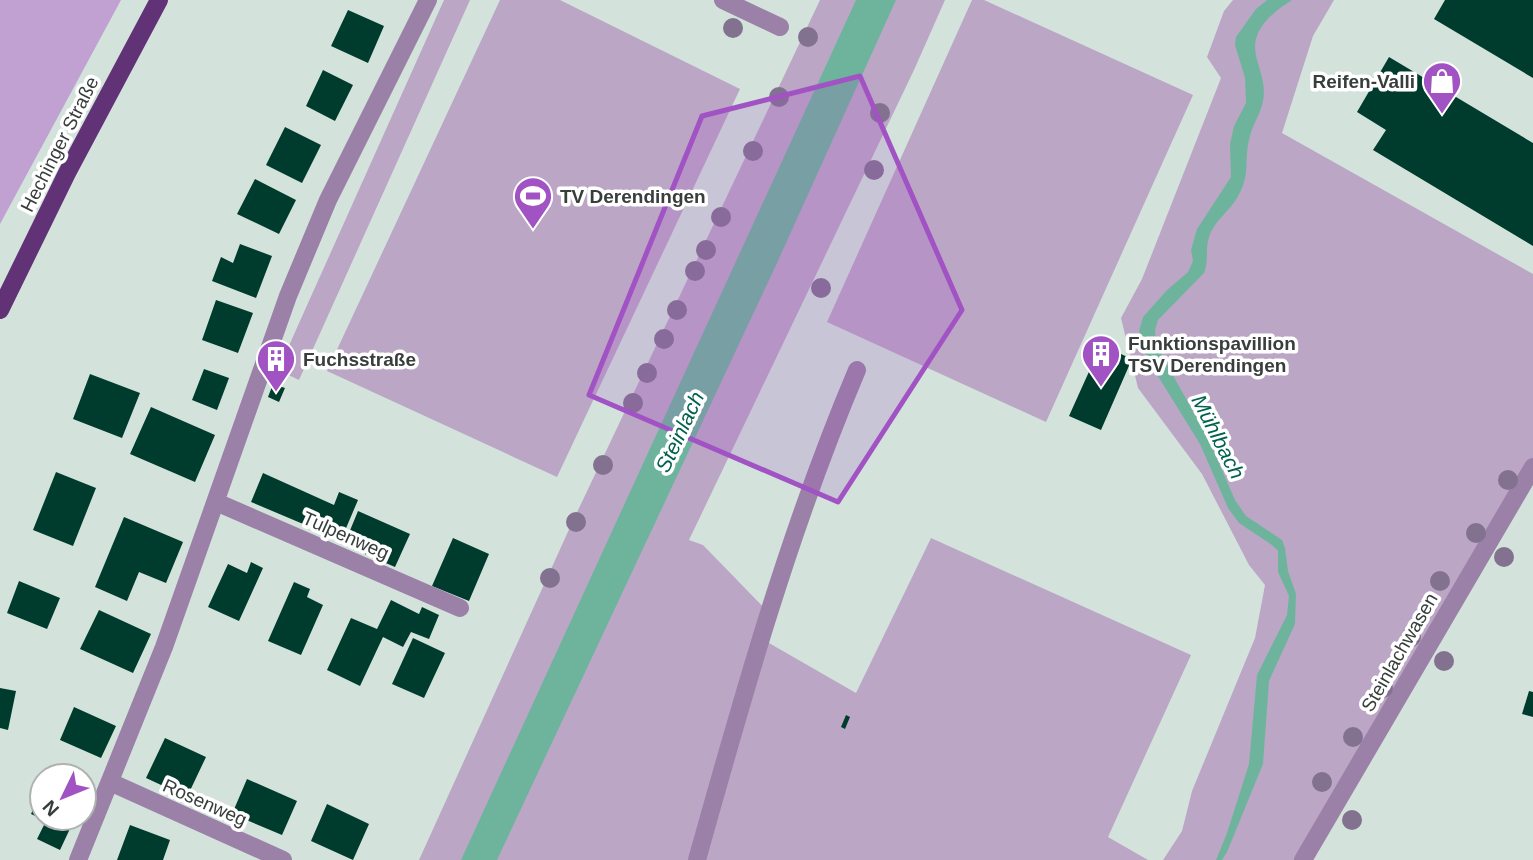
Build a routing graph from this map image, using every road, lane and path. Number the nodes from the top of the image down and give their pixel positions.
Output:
1 (159, 0) edge
2 (428, 0) edge
3 (723, 0) edge
4 (780, 27) dead end
5 (0, 310) edge
6 (857, 370) dead end
7 (1533, 467) edge
8 (216, 502) junction
9 (460, 608) dead end
10 (110, 782) junction
11 (78, 860) edge
12 (283, 860) edge
13 (697, 860) edge
14 (1303, 860) edge

1 - 5 main road, Hechinger Straße
2 - 8 street
3 - 4 street
6 - 13 street
7 - 14 street, Steinlachwasen
8 - 9 street, Tulpenweg
8 - 10 street
10 - 11 street
10 - 12 street, Rosenweg

